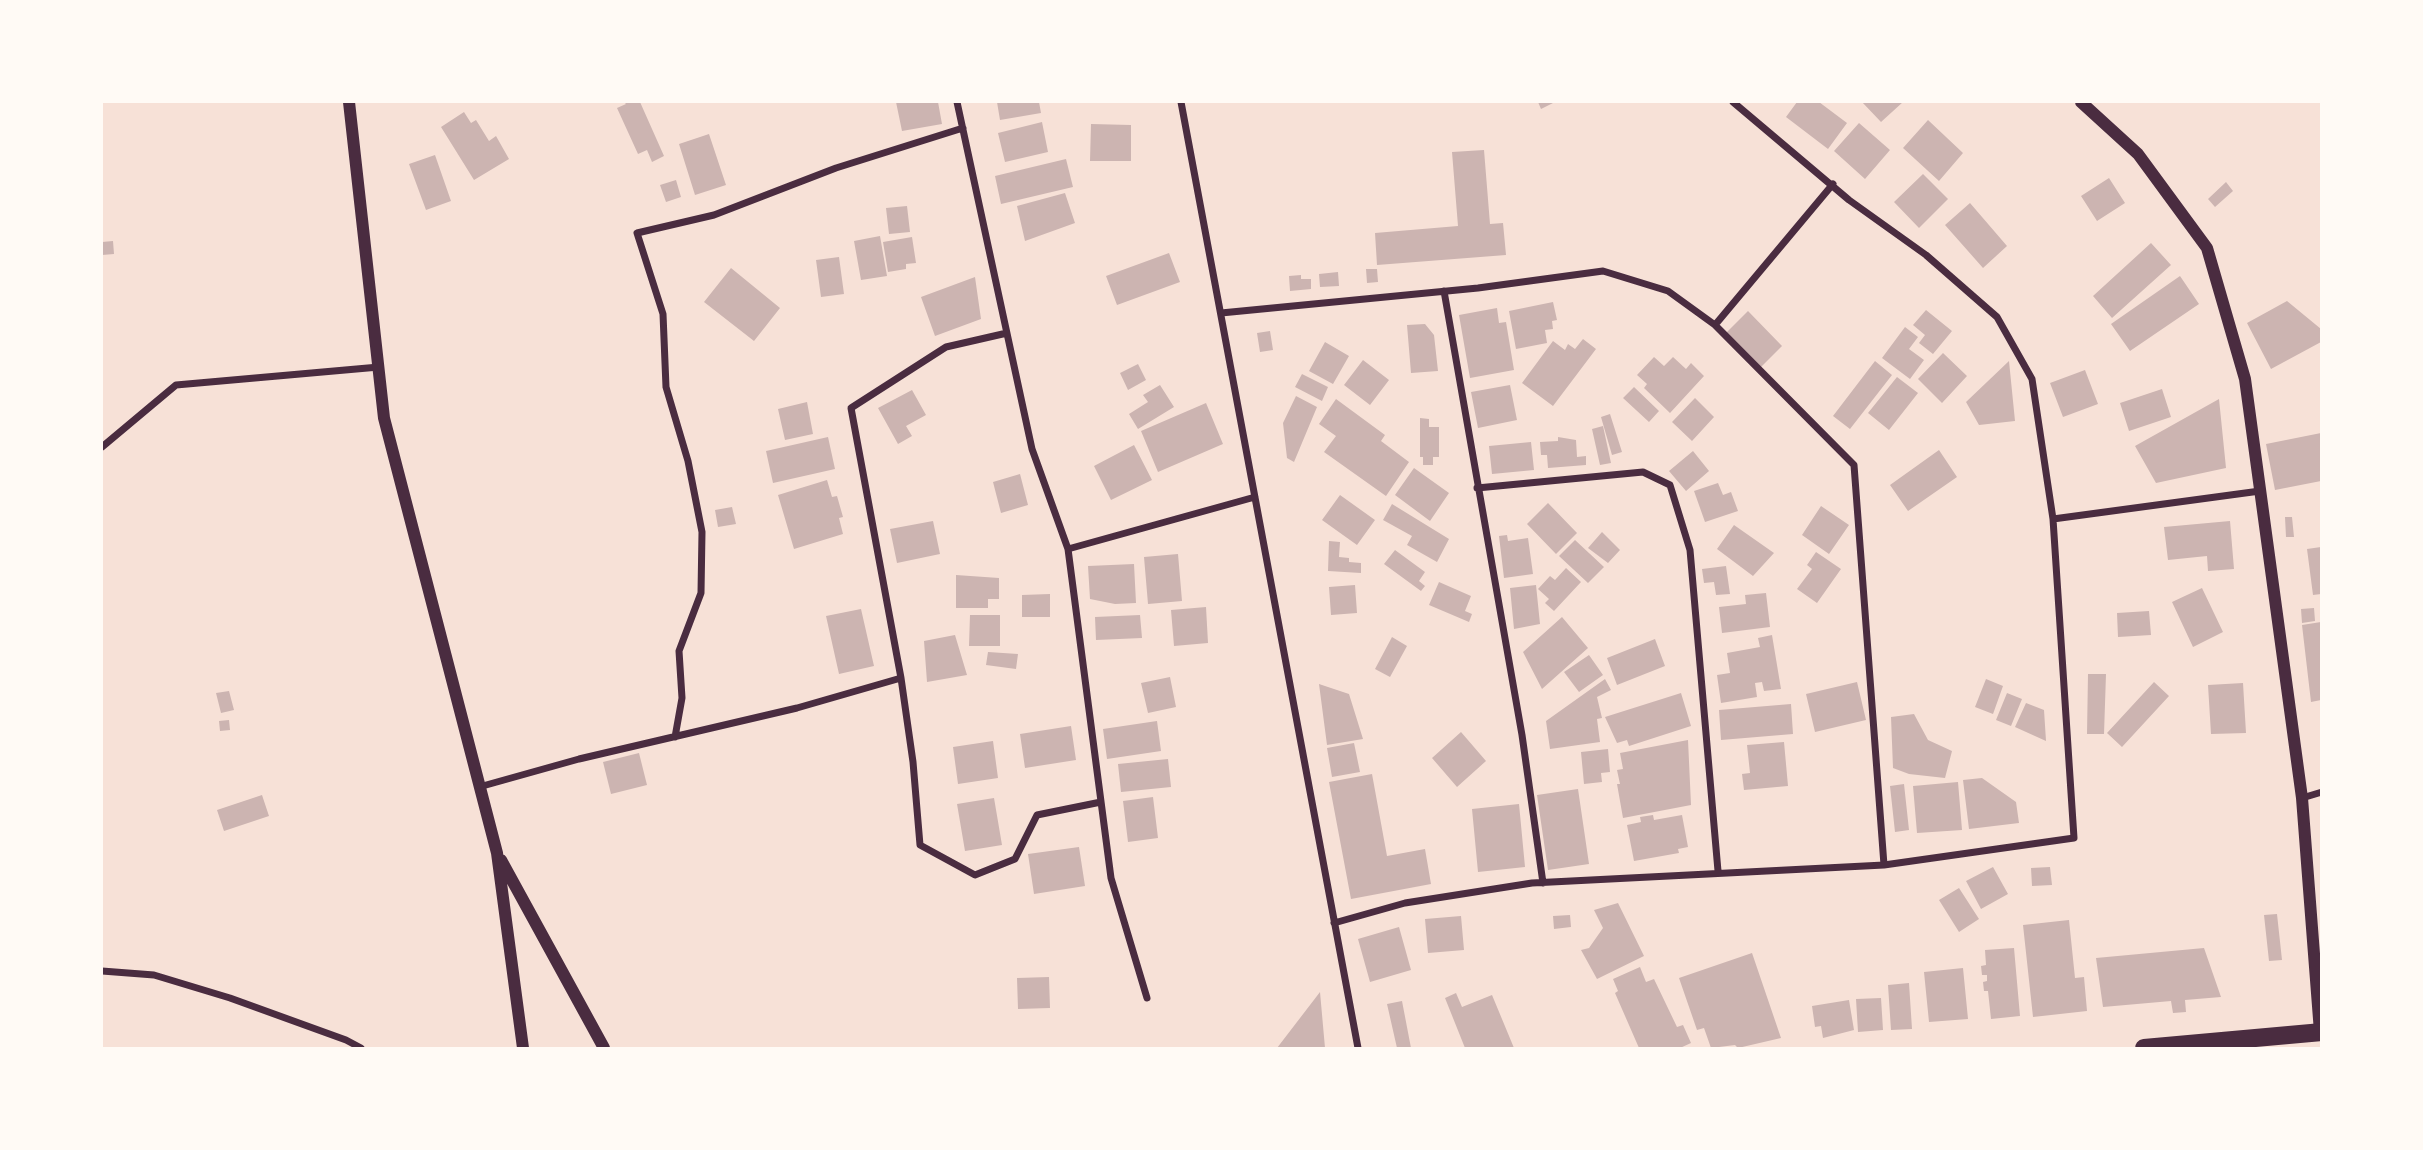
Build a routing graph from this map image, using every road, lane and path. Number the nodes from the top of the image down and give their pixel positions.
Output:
1 (349, 102) edge
2 (957, 102) edge
3 (1181, 102) edge
4 (1732, 102) edge
5 (2081, 102) edge
6 (962, 128) junction
7 (1833, 184) junction
8 (1444, 291) junction
9 (1221, 313) junction
10 (1715, 325) junction
11 (1007, 333) junction
12 (380, 367) junction
13 (102, 447) edge
14 (1477, 488) junction
15 (2260, 491) junction
16 (1255, 497) junction
17 (2053, 519) junction
18 (1068, 549) junction
19 (901, 678) junction
20 (675, 737) junction
21 (478, 787) junction
22 (2322, 792) edge
23 (2302, 798) junction
24 (1101, 802) junction
25 (497, 853) junction
26 (1884, 865) junction
27 (1718, 872) junction
28 (1543, 883) junction
29 (1334, 923) junction
30 (102, 971) edge
31 (1147, 998) dead end
32 (2321, 1032) edge
33 (361, 1048) edge
34 (523, 1048) edge
35 (604, 1048) edge
36 (1358, 1048) edge
37 (2144, 1048) edge

1 - 12 street
2 - 6 street
3 - 9 street
4 - 7 street
5 - 15 street
6 - 11 street
6 - 20 street
7 - 10 street
7 - 17 street
8 - 9 street
8 - 10 street
8 - 14 street
9 - 16 street
10 - 26 street
11 - 18 street
11 - 19 street
12 - 13 street
12 - 21 street
14 - 27 street
14 - 28 street
15 - 17 street
15 - 23 street
16 - 18 street
16 - 29 street
17 - 26 street
18 - 24 street
19 - 20 street
19 - 24 street
20 - 21 street
21 - 25 street
22 - 23 street
23 - 32 street
24 - 31 street
25 - 34 street
25 - 35 street
26 - 27 street
27 - 28 street
28 - 29 street
29 - 36 street
30 - 33 street
32 - 37 main road

